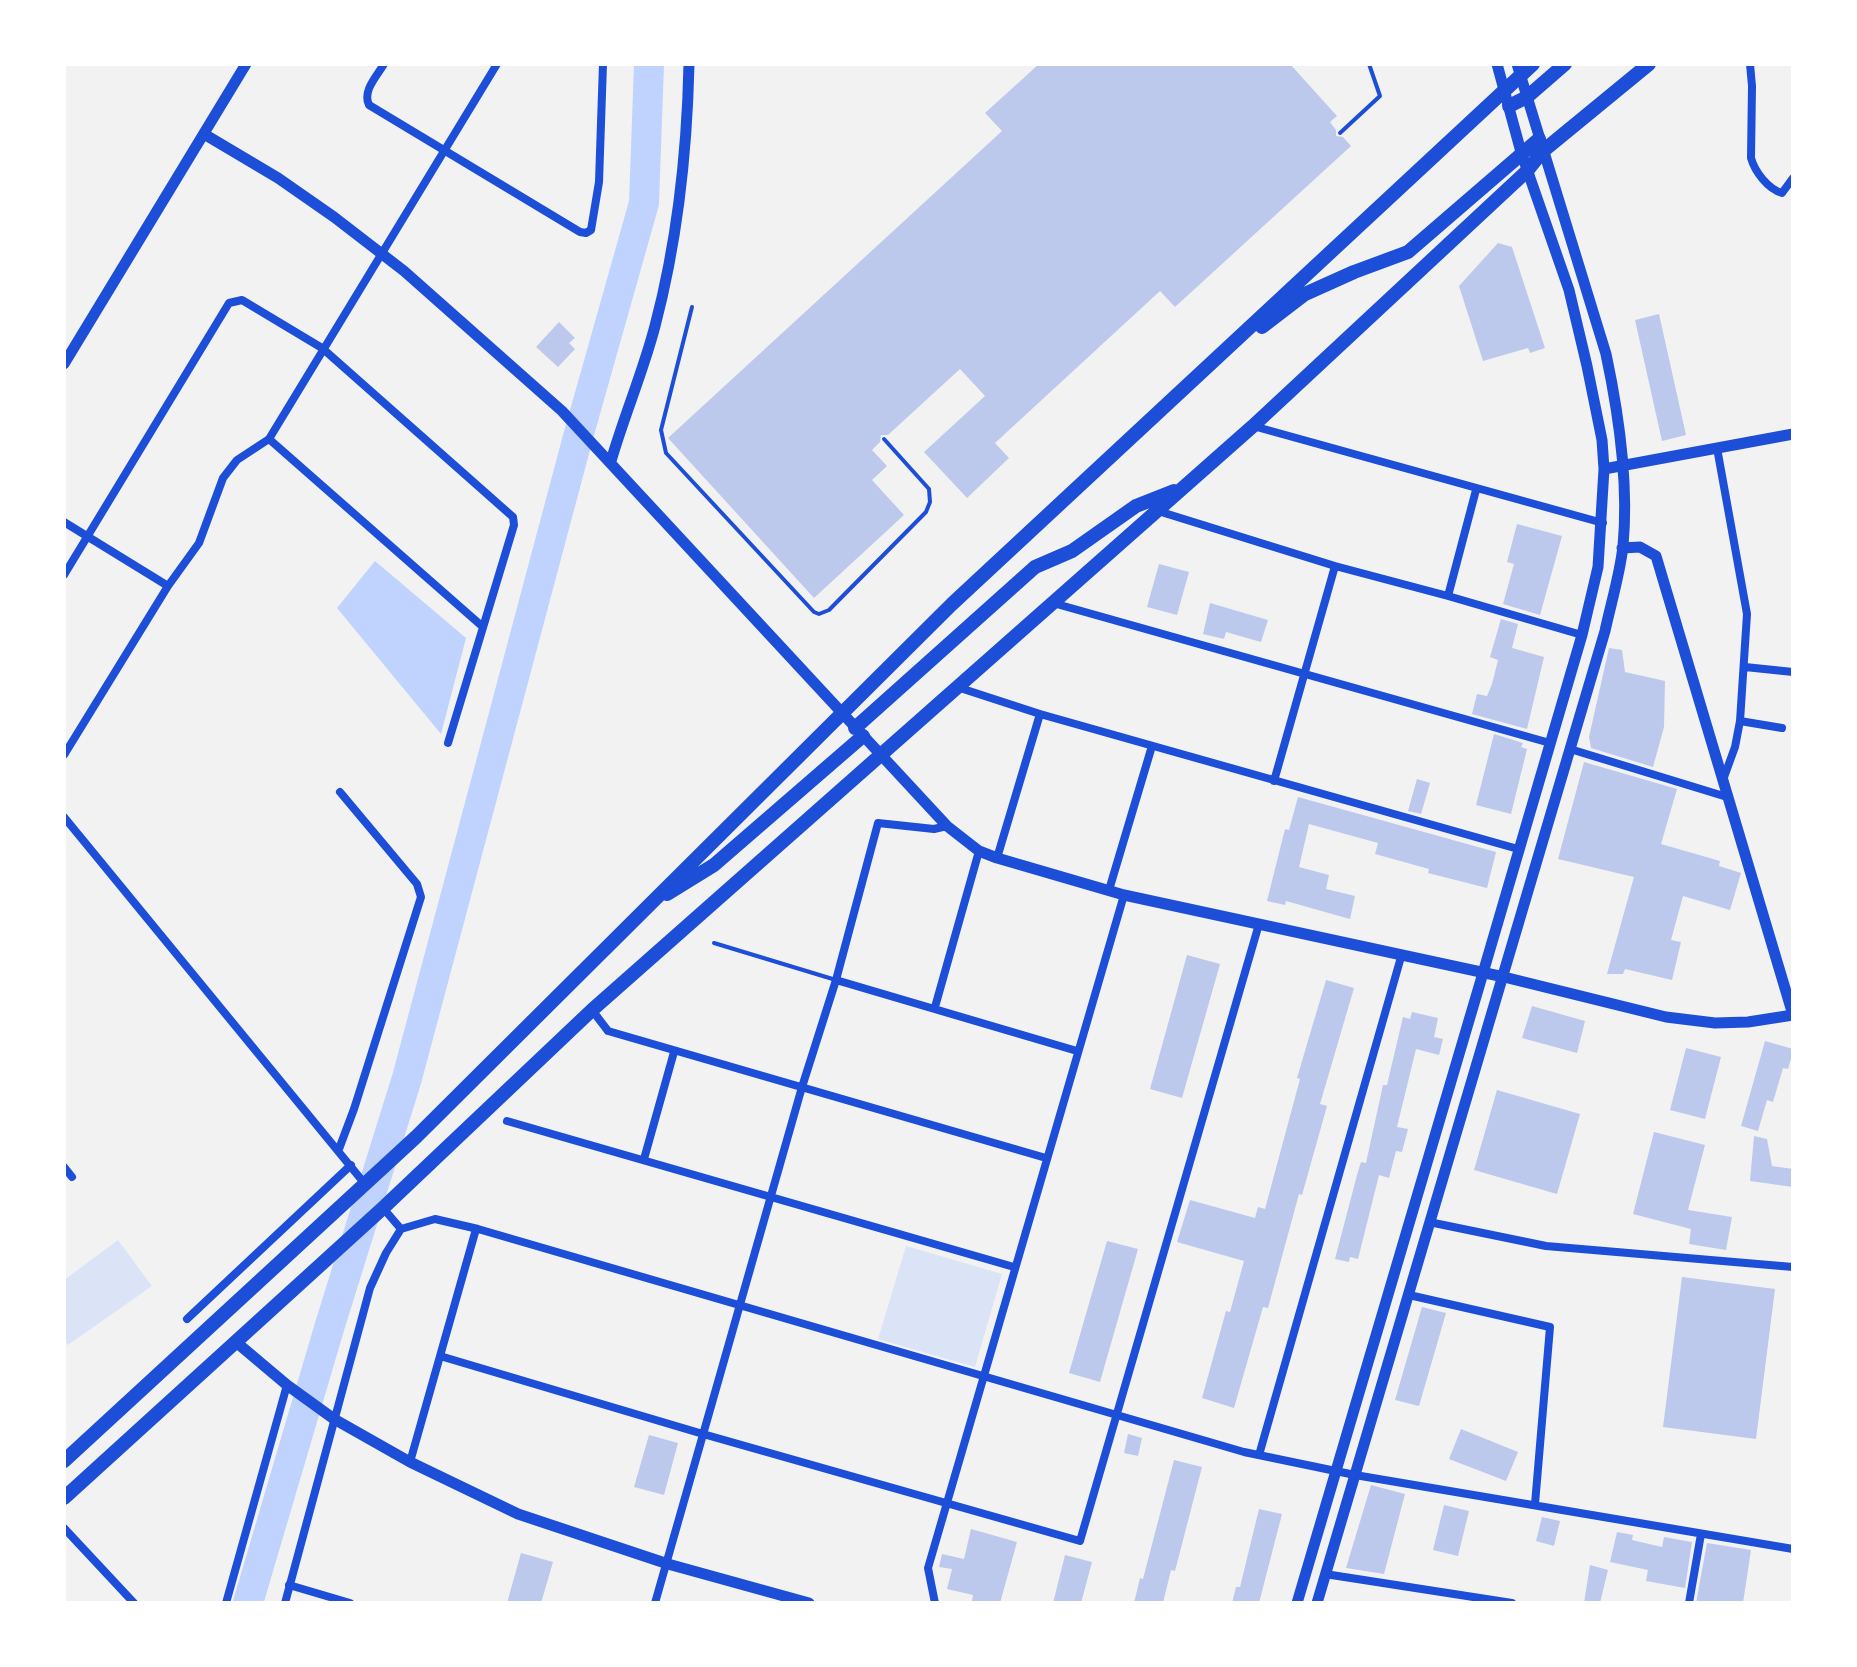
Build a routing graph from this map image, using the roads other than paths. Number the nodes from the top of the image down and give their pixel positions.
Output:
1 (246, 64) edge
2 (384, 64) edge
3 (497, 64) edge
4 (603, 64) edge
5 (689, 64) edge
6 (1369, 64) edge
7 (1497, 64) edge
8 (1533, 64) edge
9 (1565, 64) edge
10 (1649, 64) edge
11 (1750, 64) edge
12 (1519, 70) edge
13 (1505, 90) junction
14 (1527, 97) junction
15 (1509, 106) junction
16 (1340, 133) dead end
17 (204, 134) junction
18 (1541, 145) junction
19 (444, 150) junction
20 (1521, 152) junction
21 (1527, 171) junction
22 (1793, 178) edge
23 (381, 253) junction
24 (692, 307) dead end
25 (322, 348) junction
26 (64, 364) edge
27 (1191, 381) junction
28 (1253, 426) junction
29 (1793, 434) edge
30 (269, 439) junction
31 (884, 439) dead end
32 (1717, 448) junction
33 (611, 461) junction
34 (1622, 467) junction
35 (1604, 469) junction
36 (1185, 486) junction
37 (1476, 490) junction
38 (1158, 511) junction
39 (64, 522) edge
40 (1603, 523) junction
41 (87, 537) junction
42 (1622, 548) junction
43 (1335, 566) junction
44 (64, 575) edge
45 (168, 586) junction
46 (1448, 596) junction
47 (1053, 603) junction
48 (483, 627) junction
49 (1582, 635) junction
50 (1745, 667) junction
51 (1307, 672) junction
52 (1793, 672) edge
53 (957, 687) junction
54 (843, 713) junction
55 (1040, 714) junction
56 (1740, 721) junction
57 (1782, 728) dead end
58 (859, 732) junction
59 (448, 743) dead end
60 (1550, 743) junction
61 (1152, 746) junction
62 (1570, 749) junction
63 (64, 755) edge
64 (880, 755) junction
65 (1274, 781) junction
66 (1722, 781) junction
67 (340, 792) dead end
68 (1727, 797) junction
69 (64, 817) edge
70 (947, 826) junction
71 (1518, 849) junction
72 (979, 851) junction
73 (997, 858) junction
74 (1109, 890) junction
75 (1124, 895) junction
76 (646, 907) junction
77 (1259, 924) junction
78 (714, 943) dead end
79 (1401, 957) junction
80 (1483, 973) junction
81 (1504, 977) junction
82 (836, 980) junction
83 (935, 1007) junction
84 (592, 1010) junction
85 (1077, 1051) junction
86 (674, 1052) junction
87 (802, 1087) junction
88 (507, 1121) dead end
89 (339, 1149) junction
90 (1046, 1158) junction
91 (644, 1159) junction
92 (351, 1165) junction
93 (64, 1167) edge
94 (72, 1177) dead end
95 (365, 1184) junction
96 (772, 1195) junction
97 (383, 1208) junction
98 (1429, 1222) junction
99 (401, 1229) junction
100 (476, 1229) junction
101 (1014, 1267) junction
102 (1793, 1267) edge
103 (1409, 1295) junction
104 (741, 1306) junction
105 (187, 1319) dead end
106 (236, 1342) junction
107 (440, 1356) junction
108 (983, 1376) junction
109 (287, 1385) junction
110 (1117, 1415) junction
111 (334, 1419) junction
112 (703, 1434) junction
113 (1259, 1455) junction
114 (64, 1461) edge
115 (410, 1462) junction
116 (1335, 1471) junction
117 (1355, 1475) junction
118 (64, 1498) edge
119 (947, 1502) junction
120 (1535, 1504) junction
121 (64, 1528) edge
122 (1701, 1534) junction
123 (1793, 1549) edge
124 (668, 1564) junction
125 (1325, 1574) junction
126 (289, 1585) junction
127 (134, 1603) edge
128 (226, 1603) edge
129 (285, 1603) edge
130 (350, 1603) edge
131 (655, 1603) edge
132 (809, 1603) edge
133 (935, 1603) edge
134 (1297, 1603) edge
135 (1317, 1603) edge
136 (1512, 1603) edge
137 (1689, 1603) edge

1 - 17 street
2 - 19 street
3 - 19 street
4 - 19 street
5 - 33 street
6 - 16 lane
7 - 13 street
8 - 12 highway
9 - 14 highway
10 - 18 highway
11 - 22 street
12 - 13 highway
12 - 14 street
13 - 15 street
13 - 27 highway
14 - 15 highway
14 - 18 street
15 - 20 street
17 - 23 street
17 - 26 street
18 - 20 highway
18 - 21 highway
18 - 34 street
19 - 23 street
20 - 21 street
20 - 27 highway
21 - 28 highway
21 - 35 street
23 - 25 street
23 - 33 street
24 - 31 lane
25 - 30 street
25 - 41 street
25 - 48 street
27 - 54 highway
28 - 36 highway
28 - 37 street
29 - 32 street
30 - 45 street
30 - 48 street
32 - 34 street
32 - 50 street
33 - 54 street
34 - 35 street
34 - 42 street
35 - 40 street
36 - 38 highway
36 - 58 highway
37 - 40 street
37 - 46 street
38 - 43 street
38 - 47 highway
39 - 41 street
40 - 49 street
41 - 44 street
41 - 45 street
42 - 62 street
42 - 66 street
43 - 46 street
43 - 51 street
45 - 63 street
46 - 49 street
47 - 51 street
47 - 53 highway
48 - 59 street
49 - 60 street
50 - 52 street
50 - 56 street
51 - 60 street
51 - 65 street
53 - 55 street
53 - 64 highway
54 - 58 street
54 - 76 highway
55 - 61 street
55 - 73 street
56 - 57 street
56 - 66 street
58 - 64 street
58 - 76 highway
60 - 71 street
61 - 65 street
61 - 74 street
62 - 68 street
62 - 81 street
64 - 70 street
64 - 84 highway
65 - 71 street
66 - 68 street
67 - 89 street
68 - 81 street
69 - 89 street
70 - 72 street
70 - 82 street
71 - 80 street
72 - 73 street
72 - 83 street
73 - 74 street
74 - 75 street
75 - 77 street
75 - 85 street
76 - 95 highway
77 - 79 street
77 - 110 street
78 - 82 lane
79 - 80 street
79 - 113 street
80 - 81 street
80 - 116 street
81 - 98 street
82 - 83 street
82 - 87 street
83 - 85 street
84 - 86 street
84 - 97 highway
85 - 90 street
86 - 87 street
86 - 91 street
87 - 90 street
87 - 96 street
88 - 91 street
89 - 92 street
90 - 101 street
91 - 96 street
92 - 95 street
92 - 105 street
93 - 94 street
95 - 114 highway
96 - 101 street
96 - 104 street
97 - 99 street
97 - 106 highway
98 - 102 street
98 - 103 street
99 - 100 street
99 - 111 street
100 - 104 street
100 - 107 street
101 - 108 street
103 - 117 street
103 - 120 street
104 - 108 street
104 - 112 street
106 - 109 street
106 - 118 highway
107 - 112 street
107 - 115 street
108 - 110 street
108 - 119 street
109 - 111 street
109 - 128 street
110 - 113 street
110 - 119 street
111 - 115 street
111 - 126 street
112 - 119 street
112 - 124 street
113 - 116 street
115 - 124 street
116 - 117 street
116 - 134 street
117 - 120 street
117 - 125 street
119 - 133 street
120 - 122 street
121 - 127 street
122 - 123 street
122 - 137 street
124 - 131 street
124 - 132 street
125 - 135 street
125 - 136 street
126 - 129 street
126 - 130 street

